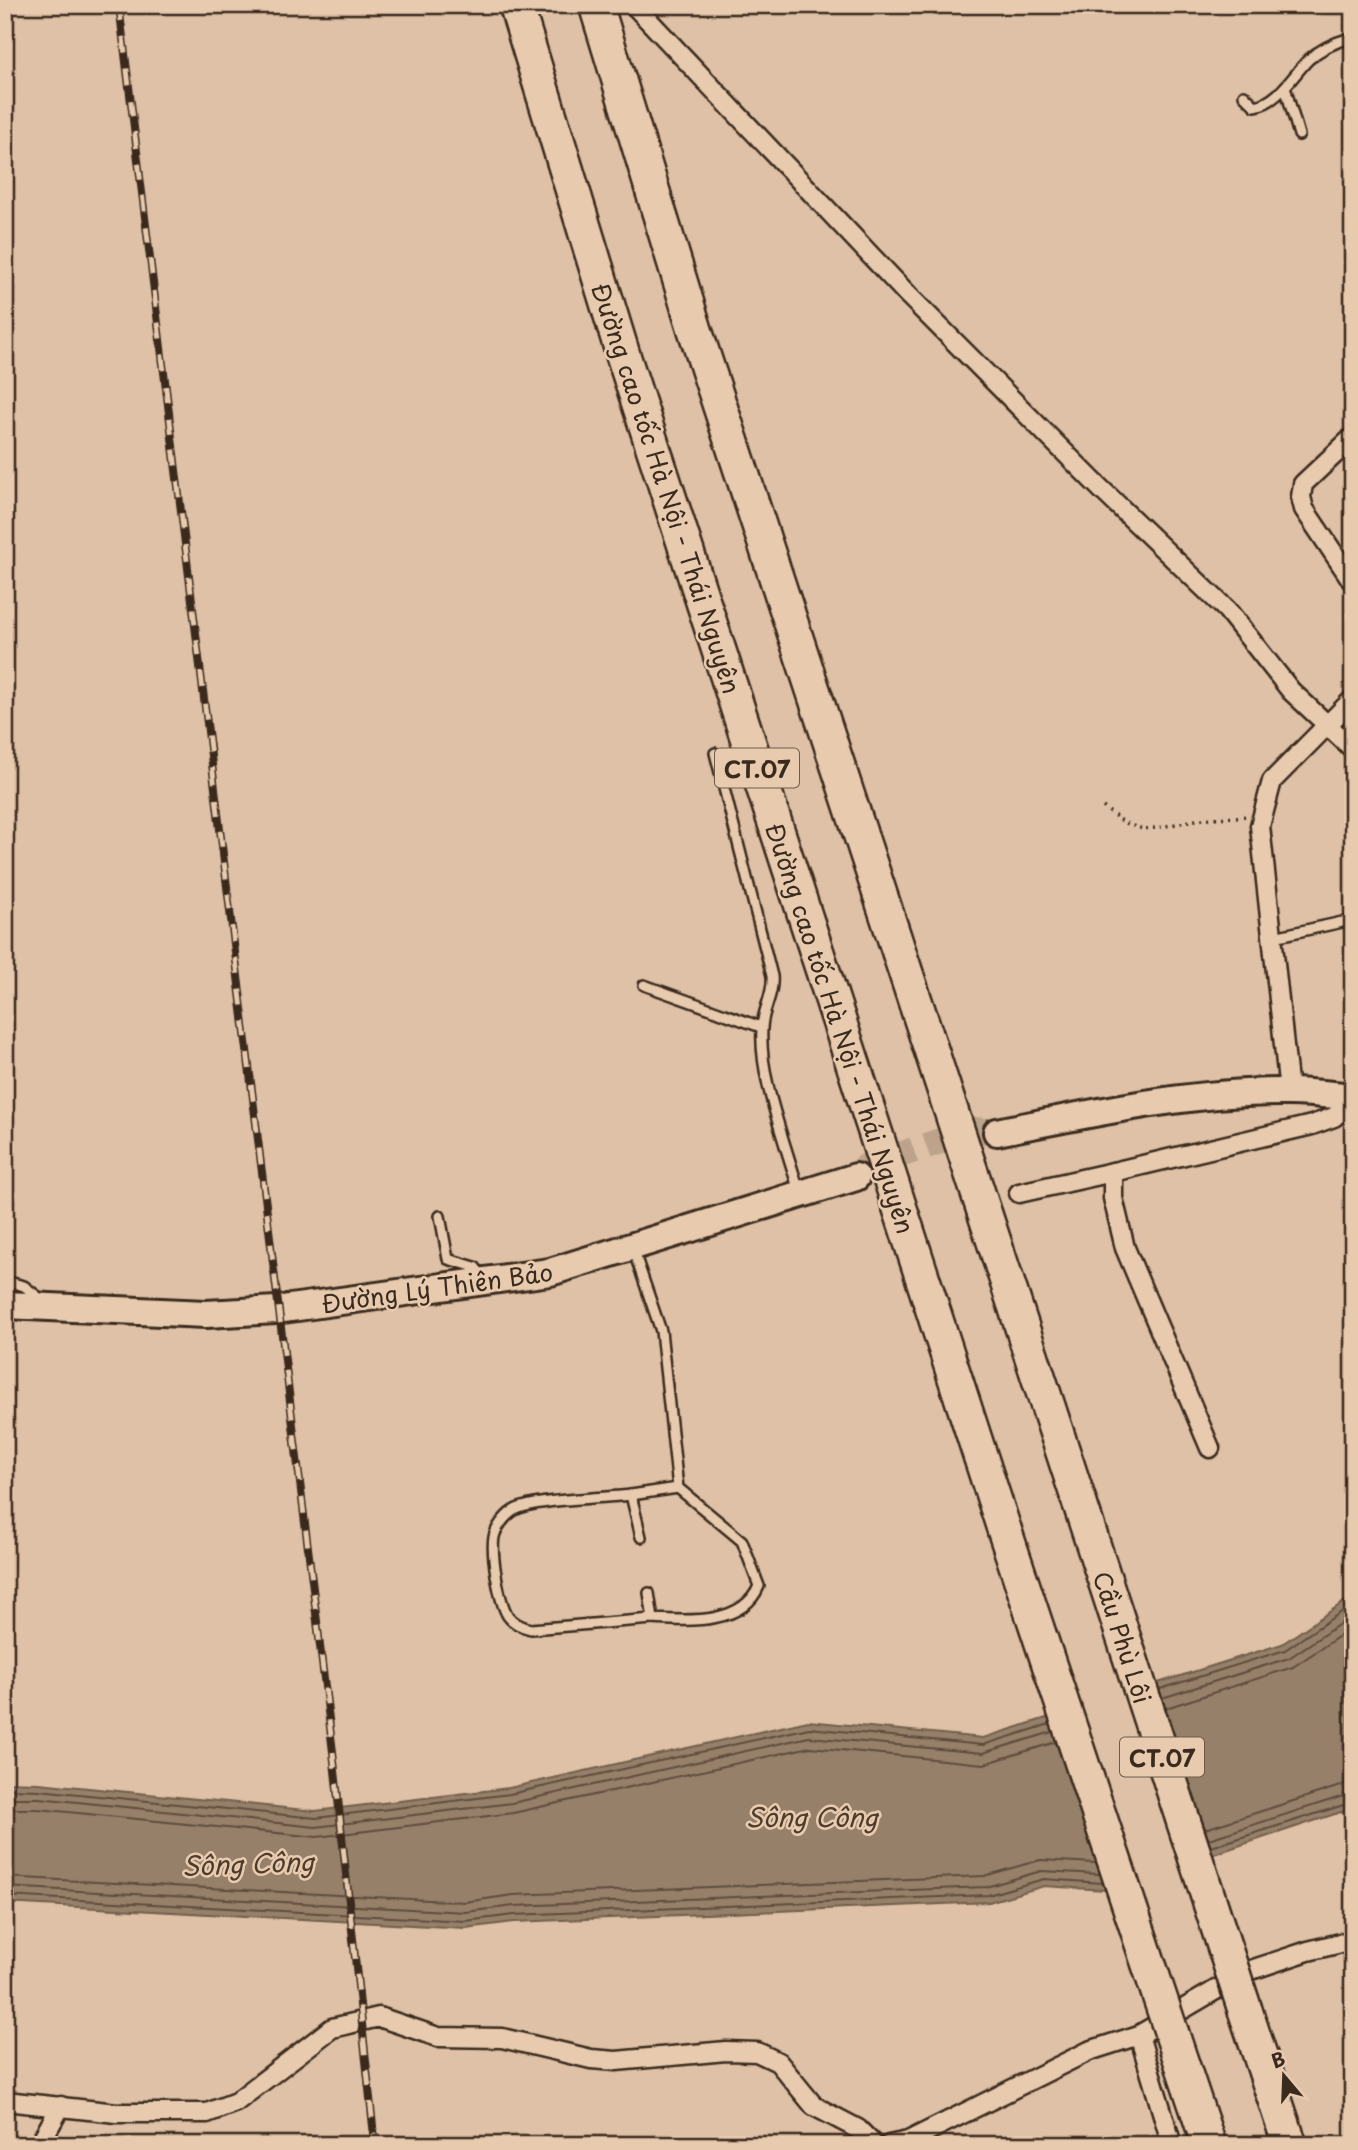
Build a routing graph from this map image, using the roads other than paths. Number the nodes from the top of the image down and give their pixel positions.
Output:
1 (516, 5) edge
2 (596, 5) edge
3 (634, 5) edge
4 (1353, 41) edge
5 (1285, 88) junction
6 (1244, 95) dead end
7 (1299, 135) dead end
8 (1353, 437) edge
9 (1353, 582) edge
10 (1353, 699) edge
11 (1326, 725) junction
12 (1353, 749) edge
13 (715, 753) dead end
14 (1347, 921) dead end
15 (1274, 937) junction
16 (644, 985) dead end
17 (761, 1027) junction
18 (1289, 1091) junction
19 (1353, 1097) edge
20 (1353, 1102) edge
21 (997, 1132) tunnel mouth
22 (1113, 1172) junction
23 (856, 1177) tunnel mouth
24 (1019, 1192) dead end
25 (800, 1197) junction
26 (440, 1216) dead end
27 (632, 1248) junction
28 (5, 1281) edge
29 (487, 1281) junction
30 (5, 1305) edge
31 (52, 1307) junction
32 (1210, 1448) dead end
33 (678, 1488) junction
34 (631, 1495) junction
35 (641, 1537) dead end
36 (649, 1593) dead end
37 (653, 1619) junction
38 (1353, 1940) edge
39 (1139, 2035) junction
40 (5, 2101) edge
41 (61, 2106) junction
42 (909, 2143) edge
43 (38, 2145) edge
44 (874, 2145) edge
45 (889, 2145) edge
46 (1172, 2145) edge
47 (1209, 2145) edge
48 (1290, 2145) edge

1 - 47 highway, Đường cao tốc Hà Nội - Thái Nguyên / CT.07, bridge
2 - 48 highway, Cầu Phù Lôi / CT.07, bridge
3 - 11 street
4 - 5 lane
5 - 6 lane
5 - 7 lane
8 - 9 street
10 - 11 street
11 - 12 street
11 - 15 street
13 - 17 lane
14 - 15 lane
15 - 18 street
16 - 17 lane
17 - 25 lane
18 - 19 main road
18 - 21 main road
20 - 22 street
22 - 24 street
22 - 32 street
23 - 25 main road, Đường Lý Thiên Bảo
25 - 27 main road, Đường Lý Thiên Bảo
26 - 29 lane
27 - 29 main road, Đường Lý Thiên Bảo
27 - 33 lane
28 - 31 lane
29 - 31 main road, Đường Lý Thiên Bảo
30 - 31 main road, Đường Lý Thiên Bảo
33 - 34 lane
33 - 37 lane
34 - 35 lane
34 - 37 lane
36 - 37 lane
38 - 39 street
39 - 42 street
39 - 46 street
40 - 41 street
41 - 43 street
41 - 44 street
42 - 45 street

